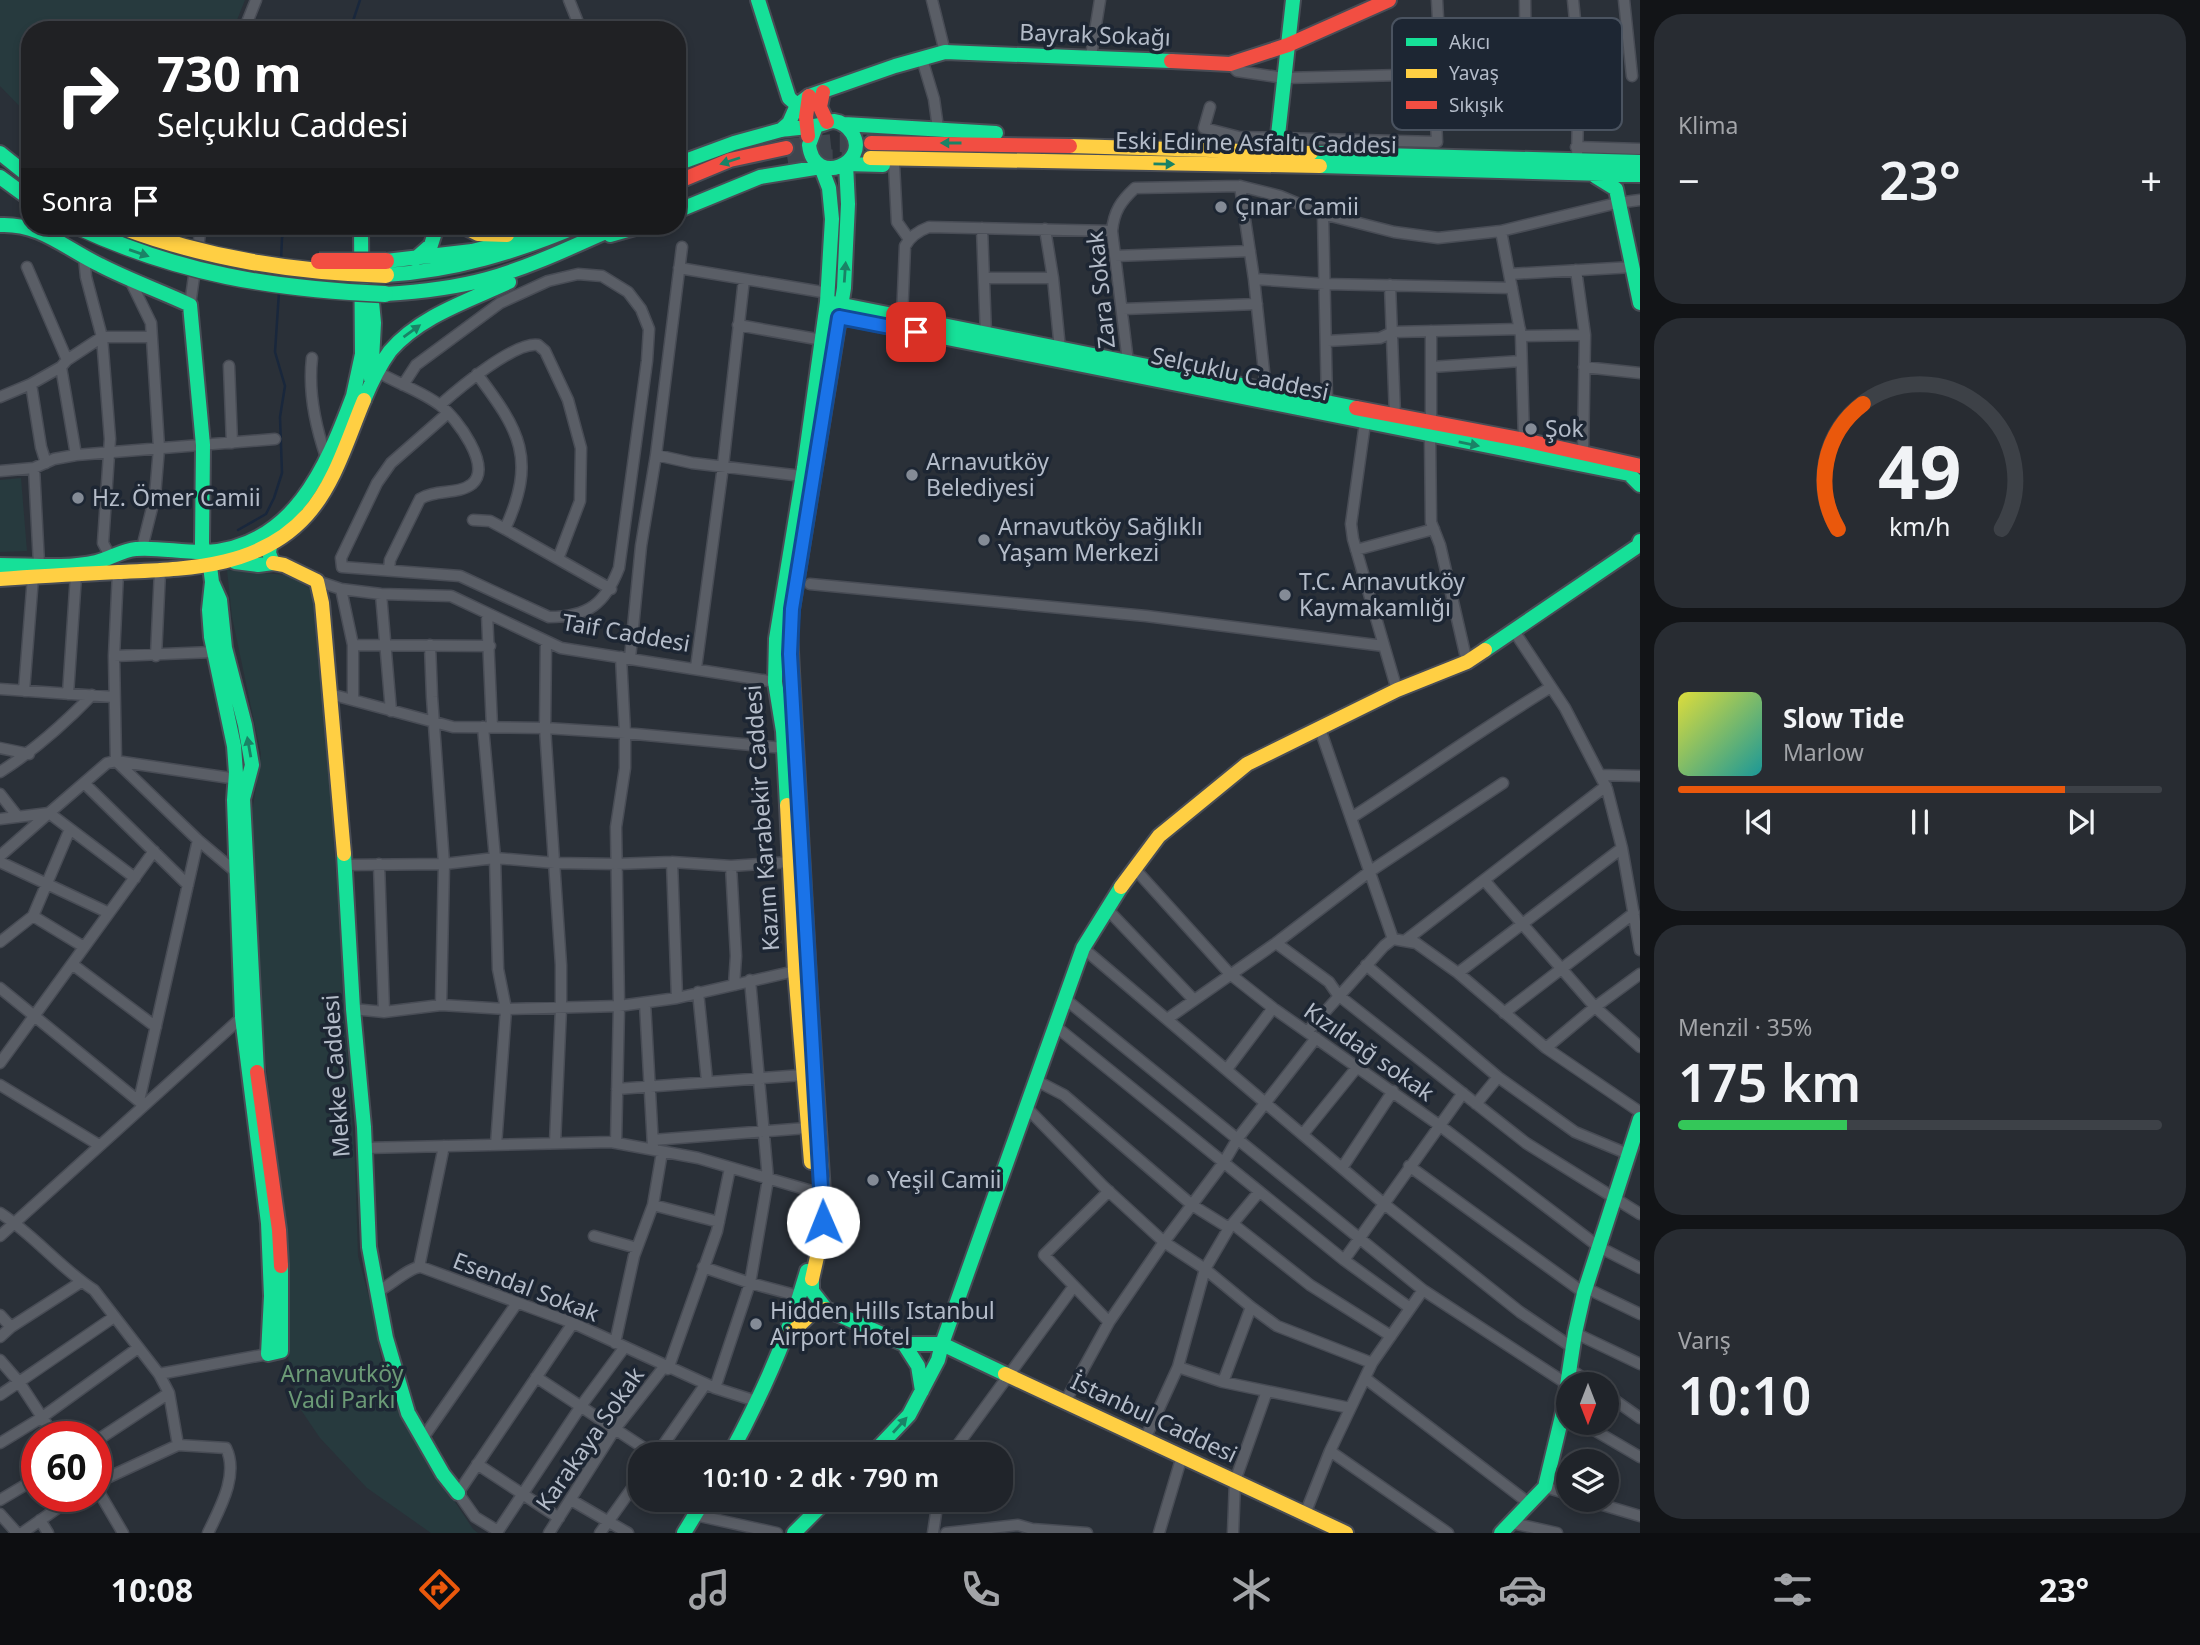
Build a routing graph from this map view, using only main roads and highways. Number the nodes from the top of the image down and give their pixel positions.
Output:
1 (758, 0) edge
2 (1293, 0) edge
3 (1389, 0) edge
4 (1288, 45) junction
5 (810, 98) junction
6 (844, 124) junction
7 (815, 129) junction
8 (781, 130) junction
9 (1277, 146) junction
10 (1118, 148) junction
11 (0, 153) edge
12 (686, 161) edge
13 (1096, 163) junction
14 (846, 164) junction
15 (821, 167) junction
16 (21, 170) edge
17 (1639, 171) edge
18 (1591, 173) junction
19 (0, 177) edge
20 (686, 178) edge
21 (21, 192) edge
22 (686, 195) edge
23 (1617, 196) junction
24 (686, 207) edge
25 (0, 225) edge
26 (21, 227) edge
27 (50, 235) edge
28 (95, 235) edge
29 (146, 235) edge
30 (360, 235) edge
31 (370, 235) edge
32 (436, 235) edge
33 (486, 235) edge
34 (505, 235) edge
35 (529, 235) edge
36 (533, 235) edge
37 (600, 235) edge
38 (611, 235) edge
39 (583, 243) junction
40 (548, 258) junction
41 (415, 259) junction
42 (386, 268) junction
43 (1636, 272) edge
44 (1640, 303) edge
45 (833, 306) junction
46 (1080, 359) junction
47 (374, 378) junction
48 (1265, 396) junction
49 (359, 398) junction
50 (1431, 429) junction
51 (1640, 466) edge
52 (1640, 485) edge
53 (1639, 545) edge
54 (270, 546) junction
55 (166, 549) junction
56 (110, 556) junction
57 (229, 561) junction
58 (273, 563) junction
59 (0, 565) edge
60 (208, 567) junction
61 (36, 570) junction
62 (160, 571) junction
63 (118, 572) junction
64 (0, 579) edge
65 (797, 580) junction
66 (317, 581) joint
67 (243, 780) junction
68 (247, 1016) junction
69 (1640, 1119) edge
70 (1634, 1147) edge
71 (826, 1309) junction
72 (784, 1341) junction
73 (904, 1344) junction
74 (942, 1344) junction
75 (275, 1352) road end
76 (1569, 1372) edge
77 (922, 1391) junction
78 (1560, 1435) edge
79 (737, 1442) edge
80 (884, 1442) edge
81 (458, 1493) road end
82 (697, 1512) edge
83 (815, 1512) edge
84 (1506, 1528) edge
85 (684, 1533) edge
86 (794, 1533) edge
87 (1346, 1533) edge

1 - 5 main road
2 - 4 main road
3 - 4 main road, Bayrak Sokağı
4 - 5 main road, Bayrak Sokağı
4 - 9 main road
5 - 7 main road
5 - 8 main road
6 - 7 main road
6 - 10 main road
6 - 14 main road
7 - 8 main road
7 - 15 main road
8 - 12 main road
9 - 10 main road, Eski Edirne Asfaltı Caddesi
9 - 17 main road, Eski Edirne Asfaltı Caddesi
10 -> 13 main road, Eski Edirne Asfaltı Caddesi
11 - 16 main road
13 - 14 main road
13 -> 18 main road, Eski Edirne Asfaltı Caddesi
14 - 15 main road
45 -> 14 main road, Kazım Karabekir Caddesi
15 - 24 main road
15 - 45 main road, Kazım Karabekir Caddesi
17 - 18 main road, Eski Edirne Asfaltı Caddesi
17 - 23 main road
18 - 23 main road
19 - 21 main road
22 -> 20 main road
23 - 43 main road
25 - 26 main road
27 - 60 main road
28 -> 40 main road, bridge
29 - 42 main road, bridge
30 - 49 main road
31 - 47 main road
32 - 41 main road
33 - 34 main road
35 - 41 main road
36 - 42 main road
37 - 39 main road
38 - 39 main road
39 - 40 main road
47 -> 40 main road
41 - 42 main road
43 - 44 main road
45 - 46 main road, Selçuklu Caddesi
45 - 46 main road, Selçuklu Caddesi
45 - 65 main road, Kazım Karabekir Caddesi
45 - 65 main road, Kazım Karabekir Caddesi
46 - 48 main road, Selçuklu Caddesi
46 - 48 main road, Selçuklu Caddesi
47 - 49 main road
48 - 50 main road, Selçuklu Caddesi
48 - 50 main road, Selçuklu Caddesi
49 - 54 main road
49 - 60 main road
50 - 51 main road, Selçuklu Caddesi
50 -> 52 main road, Selçuklu Caddesi
53 - 74 main road
54 - 57 main road
54 - 58 main road
55 - 56 main road
55 - 60 main road
55 - 62 main road
56 - 61 main road
56 - 63 main road
57 - 58 main road, Taif Caddesi
57 - 60 main road
58 - 66 main road, Taif Caddesi
59 - 61 main road
60 - 62 main road
60 - 67 main road
67 -> 60 main road
61 - 63 main road
61 - 64 main road
62 - 63 main road
65 - 71 main road, Kazım Karabekir Caddesi
65 - 72 main road, Kazım Karabekir Caddesi
66 - 81 main road, Mekke Caddesi
67 - 68 main road
67 - 68 main road
68 - 75 main road
69 - 70 main road
70 - 76 main road
71 - 72 main road
71 - 73 main road
72 - 79 main road, Kazım Karabekir Caddesi
73 - 74 main road
73 - 77 main road
74 - 77 main road
74 - 87 main road, İstanbul Caddesi
80 -> 77 main road
78 - 84 main road
82 - 85 main road
83 - 86 main road

